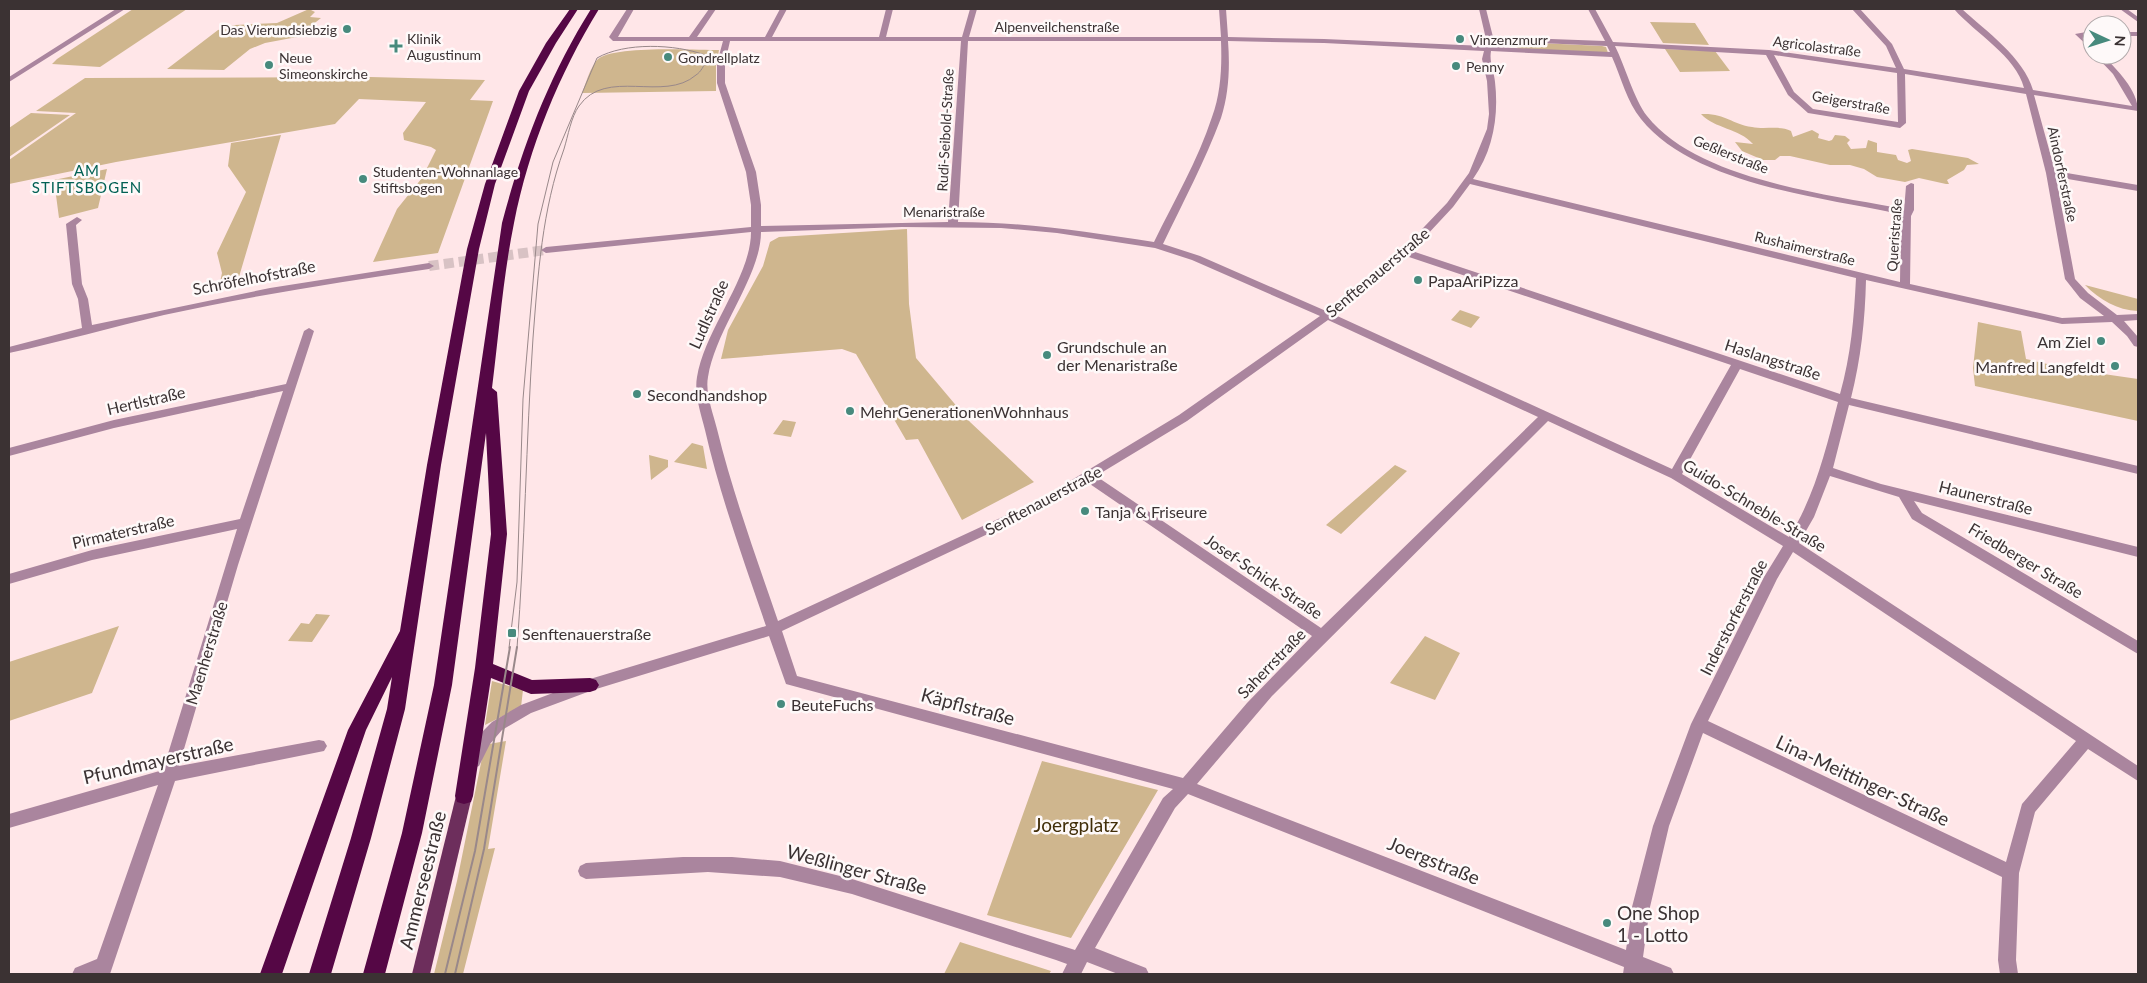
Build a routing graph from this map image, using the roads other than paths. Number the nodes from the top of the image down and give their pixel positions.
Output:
1 (121, 9) edge
2 (574, 9) edge
3 (595, 9) edge
4 (630, 9) edge
5 (712, 9) edge
6 (783, 9) edge
7 (889, 9) edge
8 (973, 9) edge
9 (1223, 9) edge
10 (1482, 9) edge
11 (1592, 9) edge
12 (1856, 9) edge
13 (1958, 9) edge
14 (2123, 9) edge
15 (2138, 20) edge
16 (882, 38) junction
17 (965, 38) junction
18 (1490, 38) junction
19 (1225, 39) junction
20 (692, 40) junction
21 (727, 40) junction
22 (767, 40) junction
23 (1610, 43) junction
24 (1486, 49) junction
25 (1769, 52) junction
26 (1615, 55) junction
27 (2108, 65) edge
28 (1901, 70) junction
29 (9, 80) edge
30 (2031, 92) junction
31 (2138, 109) edge
32 (2050, 173) junction
33 (1468, 181) junction
34 (1911, 186) dead end
35 (2138, 188) edge
36 (1906, 216) junction
37 (77, 220) dead end
38 (953, 224) junction
39 (756, 230) junction
40 (1157, 245) junction
41 (546, 250) tunnel mouth
42 (1405, 252) junction
43 (429, 266) tunnel mouth
44 (1861, 276) junction
45 (1905, 285) junction
46 (1327, 316) junction
47 (2138, 317) edge
48 (2117, 318) junction
49 (87, 329) junction
50 (309, 331) dead end
51 (2138, 344) edge
52 (9, 350) edge
53 (488, 361) junction
54 (1737, 364) junction
55 (292, 386) junction
56 (1844, 400) junction
57 (1547, 415) junction
58 (9, 452) edge
59 (1826, 470) junction
60 (2138, 470) edge
61 (1675, 475) junction
62 (1088, 477) junction
63 (1903, 494) junction
64 (246, 522) junction
65 (1792, 545) junction
66 (2138, 552) edge
67 (9, 579) edge
68 (411, 621) junction
69 (773, 629) junction
70 (1321, 635) junction
71 (2138, 648) edge
72 (484, 668) junction
73 (590, 685) junction
74 (1699, 724) junction
75 (2086, 741) junction
76 (319, 746) dead end
77 (2138, 774) edge
78 (170, 775) junction
79 (1187, 787) junction
80 (464, 796) junction
81 (9, 820) edge
82 (586, 871) dead end
83 (2011, 873) junction
84 (1078, 962) edge
85 (1632, 969) edge
86 (103, 970) edge
87 (81, 974) edge
88 (271, 974) edge
89 (320, 974) edge
90 (374, 974) edge
91 (421, 974) edge
92 (1140, 974) edge
93 (1665, 974) edge
94 (2009, 974) edge

1 - 29 street
2 - 68 highway
3 - 53 highway
4 - 20 street, Alpenveilchenstraße
5 - 20 street
6 - 22 street
7 - 16 street
8 - 17 street, Rudi-Seibold-Straße
9 - 19 street
10 - 18 street
11 - 23 street, Geßlerstraße
12 - 28 street
13 - 30 street, Aindorferstraße
14 - 15 street
16 - 17 street, Alpenveilchenstraße
16 - 22 street, Alpenveilchenstraße
17 - 19 street, Alpenveilchenstraße
17 - 38 street, Rudi-Seibold-Straße
18 - 23 street, Agricolastraße
18 - 24 street
19 - 24 street, Alpenveilchenstraße
19 - 40 street
20 - 21 street, Alpenveilchenstraße
21 - 22 street, Alpenveilchenstraße
21 - 39 street, Ludlstraße
23 - 25 street, Agricolastraße
23 - 26 street, Geßlerstraße
24 - 26 street
24 - 33 street, Senftenauerstraße
25 - 28 street, Agricolastraße
25 - 28 street, Geigerstraße
26 - 36 street, Geßlerstraße
27 - 31 street
28 - 30 street, Agricolastraße
30 - 31 street, Agricolastraße
30 - 32 street, Aindorferstraße
32 - 35 street
32 - 48 street, Aindorferstraße
33 - 42 street, Senftenauerstraße
33 - 44 street, Rushaimerstraße
34 - 36 street, Queristraße
36 - 45 street, Queristraße
37 - 49 street
38 - 39 street, Menaristraße
38 - 40 street, Menaristraße
39 - 41 street, Menaristraße
39 - 69 street, Ludlstraße
40 - 46 street, Menaristraße
42 - 46 street, Senftenauerstraße
42 - 54 street, Haslangstraße
43 - 49 street, Schröfelhofstraße
44 - 45 street, Rushaimerstraße
44 - 56 street, Inderstorferstraße
45 - 48 street, Rushaimerstraße
46 - 57 street, Guido-Schneble-Straße
46 - 62 street, Senftenauerstraße
47 - 48 street, Rushaimerstraße
48 - 51 street, Aindorferstraße
49 - 52 street, Schröfelhofstraße
50 - 55 street, Maenherstraße
53 - 72 highway
53 - 90 highway
54 - 56 street, Haslangstraße
54 - 61 street
55 - 58 street, Hertlstraße
55 - 64 street, Maenherstraße
56 - 59 street, Inderstorferstraße
56 - 60 street, Haslangstraße
57 - 61 street, Guido-Schneble-Straße
57 - 70 street, Saherrstraße
59 - 63 street, Haunerstraße
59 - 65 street, Inderstorferstraße
61 - 65 street, Guido-Schneble-Straße
62 - 69 street, Senftenauerstraße
62 - 70 street, Josef-Schick-Straße
63 - 66 street, Haunerstraße
63 - 71 street, Friedberger Straße
64 - 67 street, Pirmaterstraße
64 - 78 street, Maenherstraße
65 - 74 street, Inderstorferstraße
65 - 75 street, Guido-Schneble-Straße
68 - 88 highway
68 - 89 highway
69 - 73 street, Senftenauerstraße
69 - 79 street, Käpflstraße
70 - 79 street, Saherrstraße
72 - 73 highway
72 - 80 highway
73 - 80 street, Senftenauerstraße
74 - 83 street, Lina-Meittinger-Straße
74 - 85 street, Inderstorferstraße
75 - 77 street, Guido-Schneble-Straße
75 - 83 street
76 - 78 street, Pfundmayerstraße
78 - 81 street, Pfundmayerstraße
78 - 86 street, Maenherstraße
79 - 84 street, Saherrstraße
79 - 85 street, Joergstraße
80 - 91 main road, Ammerseestraße
82 - 84 street, Weßlinger Straße
83 - 94 street
84 - 92 street, Weßlinger Straße
85 - 93 street, Joergstraße
86 - 87 street

